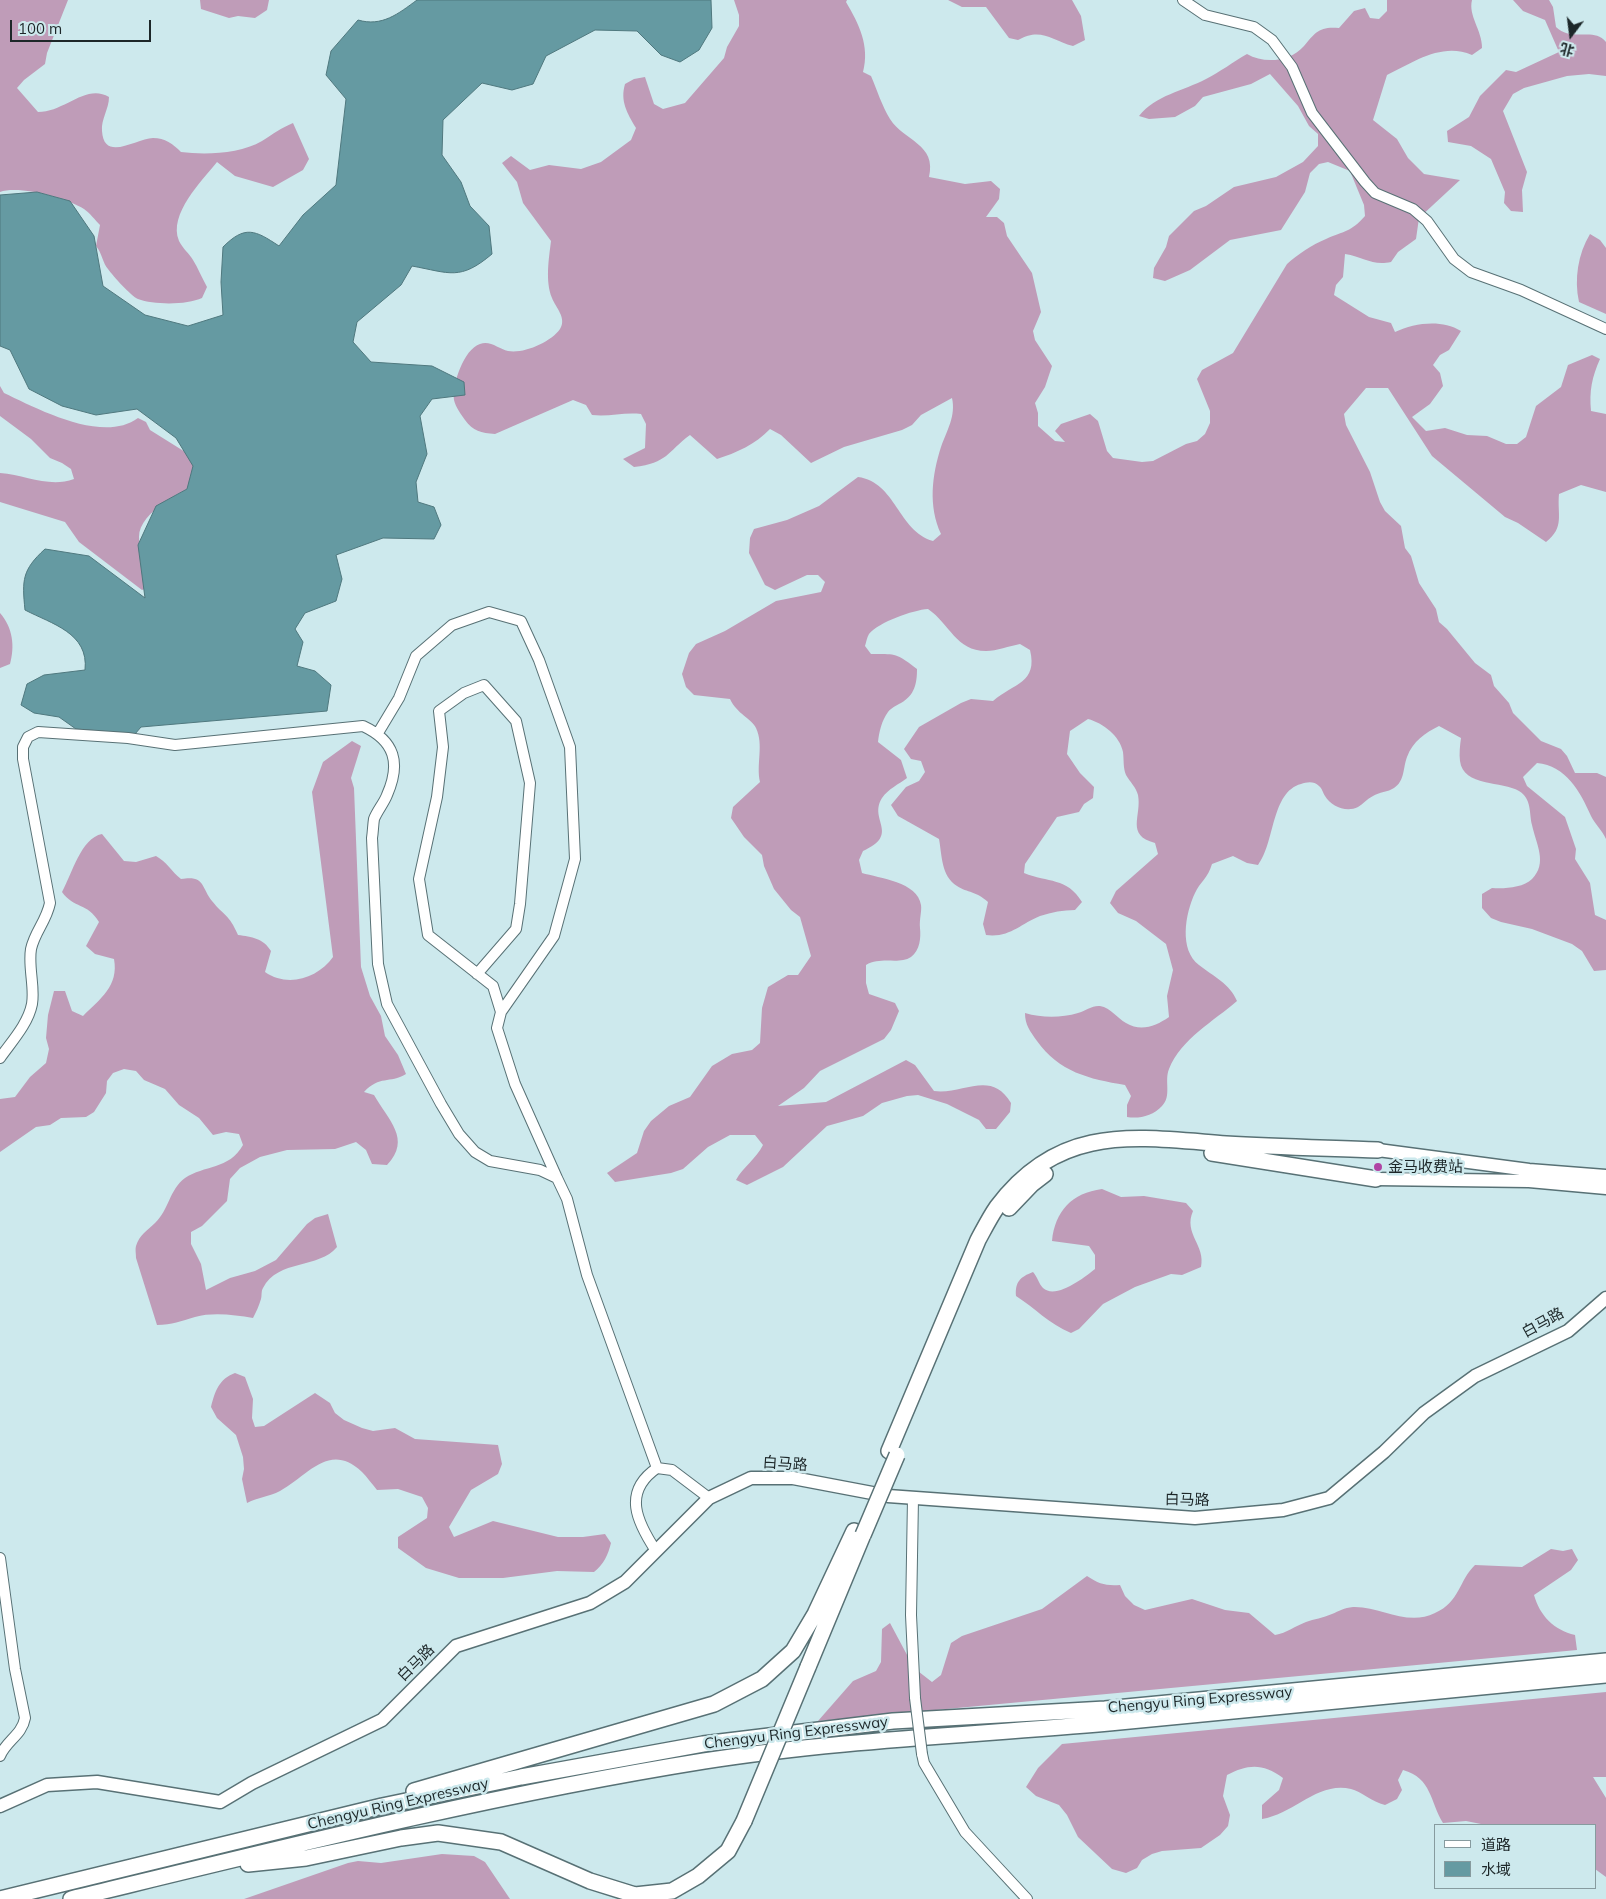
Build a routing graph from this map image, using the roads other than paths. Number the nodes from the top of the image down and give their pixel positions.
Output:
1 (1183, 0) edge
2 (1606, 329) edge
3 (378, 733) junction
4 (477, 974) junction
5 (501, 1012) junction
6 (0, 1058) edge
7 (1378, 1150) joint
8 (1606, 1176) edge
9 (557, 1178) junction
10 (1376, 1178) joint
11 (1606, 1188) edge
12 (1606, 1298) edge
13 (893, 1453) junction
14 (657, 1468) junction
15 (709, 1498) junction
16 (913, 1498) junction
17 (858, 1533) junction
18 (656, 1551) junction
19 (0, 1558) edge
20 (1606, 1661) edge
21 (1606, 1675) edge
22 (0, 1756) edge
23 (0, 1806) edge
24 (245, 1840) junction
25 (192, 1870) junction
26 (0, 1899) edge
27 (71, 1899) edge
28 (1027, 1899) edge

1 - 2 street
3 - 5 street
3 - 6 street
3 - 9 street
4 - 4 street
4 - 5 street
5 - 9 street
7 - 8 main road
7 - 13 highway
9 - 14 street
10 - 11 main road
10 - 13 highway
12 - 16 main road, 白马路
13 - 17 highway, bridge
14 - 15 street
14 - 18 street
15 - 16 main road, 白马路
15 - 18 main road, 白马路
16 - 28 street, bridge
17 - 24 highway
17 - 25 highway, bridge
18 - 23 main road, 白马路
19 - 22 street
20 - 24 highway, Chengyu Ring Expressway
21 - 25 highway, Chengyu Ring Expressway
24 - 26 highway, Chengyu Ring Expressway
25 - 27 highway, Chengyu Ring Expressway

